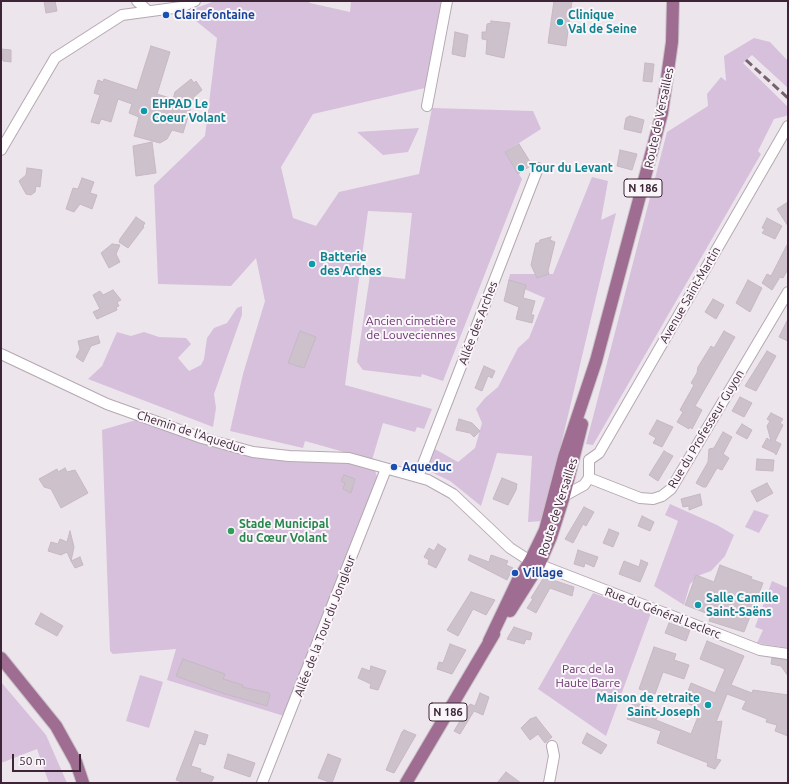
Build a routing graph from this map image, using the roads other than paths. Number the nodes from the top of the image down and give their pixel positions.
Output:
1 (137, 1) edge
2 (195, 1) edge
3 (447, 1) edge
4 (672, 5) edge
5 (148, 11) junction
6 (426, 106) dead end
7 (788, 126) edge
8 (1, 150) edge
9 (538, 168) dead end
10 (788, 292) edge
11 (1, 354) edge
12 (570, 456) junction
13 (589, 460) junction
14 (386, 469) junction
15 (418, 477) junction
16 (589, 478) junction
17 (564, 496) junction
18 (535, 563) junction
19 (788, 654) edge
20 (1, 658) edge
21 (552, 746) dead end
22 (409, 782) edge
23 (83, 783) edge
24 (262, 783) edge
25 (549, 783) edge

1 - 5 street
2 - 5 street
3 - 6 street
4 - 12 main road, Route de Versailles / N 186
5 - 8 street
7 - 13 street, Avenue Saint-Martin
9 - 15 street, Allée des Arches
10 - 16 street, Rue du Professeur Guyon
11 - 14 street, Chemin de l'Aqueduc
12 - 13 street
12 - 17 main road, Route de Versailles / N 186
12 - 18 main road, Route de Versailles / N 186
13 - 16 street
14 - 15 street, Chemin de l'Aqueduc
14 - 24 street, Allée de la Tour du Jongleur
15 - 18 street, Chemin de l'Aqueduc
16 - 17 street
17 - 18 main road, Route de Versailles / N 186
18 - 19 street, Rue du Général Leclerc
18 - 22 main road, Route de Versailles / N 186
20 - 23 main road
21 - 25 street

